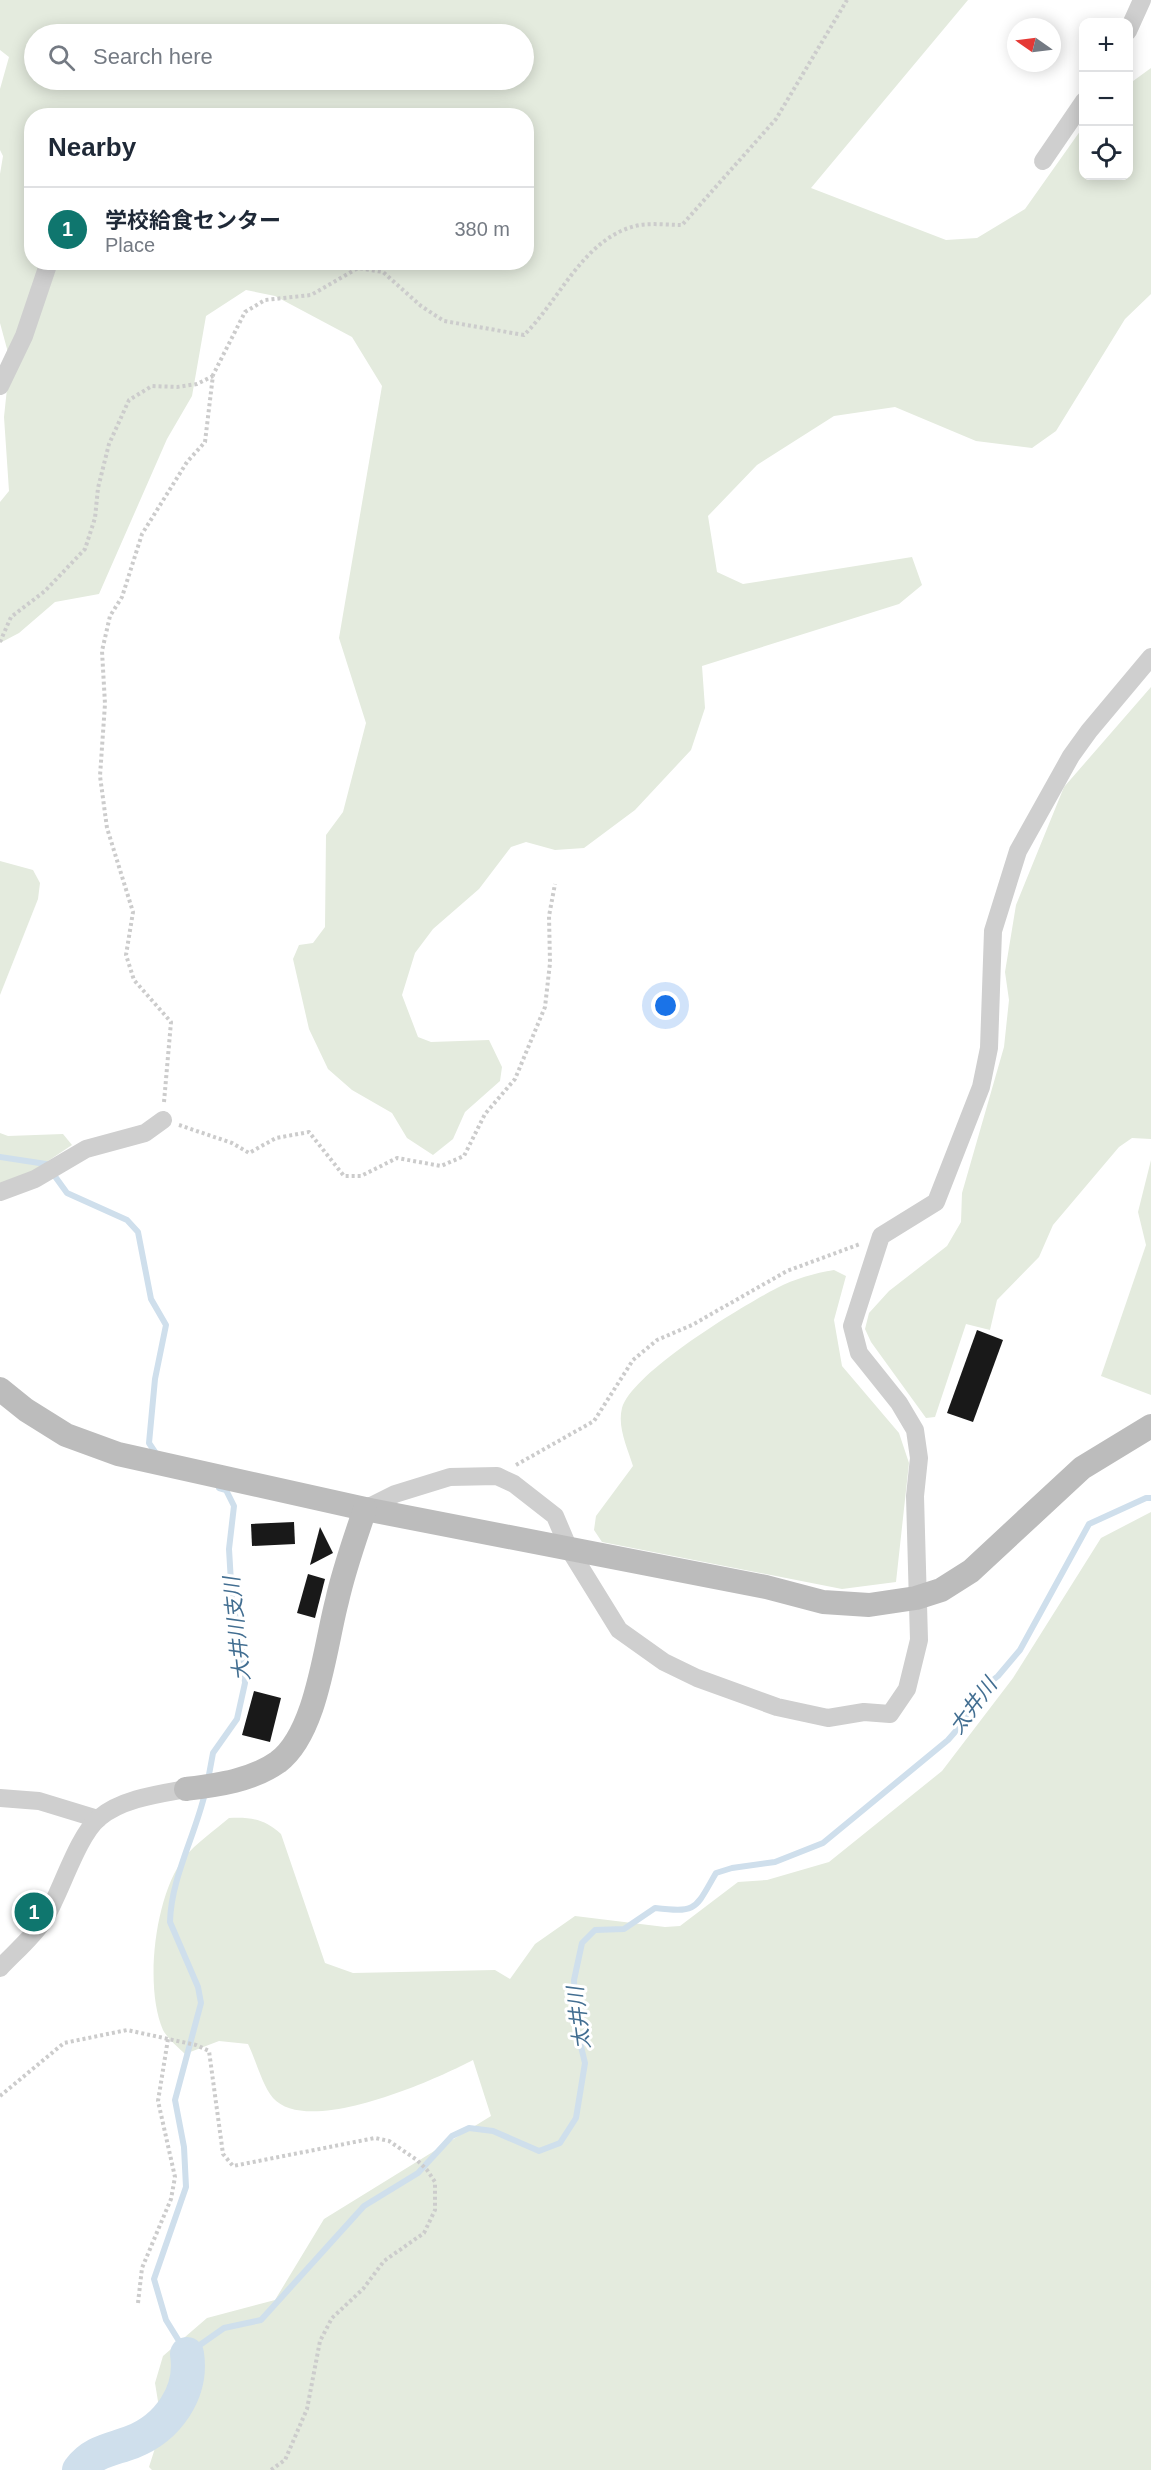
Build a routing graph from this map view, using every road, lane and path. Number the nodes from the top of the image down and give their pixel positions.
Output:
1 (847, 0) edge
2 (1142, 0) edge
3 (1133, 21) edge
4 (1079, 107) edge
5 (1043, 161) dead end
6 (46, 270) edge
7 (354, 270) edge
8 (370, 270) edge
9 (213, 375) junction
10 (0, 386) edge
11 (0, 642) edge
12 (1151, 657) edge
13 (555, 884) dead end
14 (163, 1120) junction
15 (0, 1192) edge
16 (881, 1236) junction
17 (0, 1389) edge
18 (1151, 1426) edge
19 (497, 1476) junction
20 (365, 1509) junction
21 (569, 1549) junction
22 (916, 1598) junction
23 (186, 1789) joint
24 (0, 1798) edge
25 (98, 1819) junction
26 (0, 1968) edge
27 (168, 2039) junction
28 (0, 2096) edge
29 (138, 2303) dead end
30 (271, 2470) edge

1 - 8 path
2 - 3 street
4 - 5 street
6 - 10 street
7 - 9 path
9 - 11 path
9 - 14 path
12 - 16 street
13 - 14 path
14 - 15 street
16 - 19 path
16 - 22 street
17 - 20 street
18 - 22 street
19 - 20 street
19 - 21 street
20 - 21 street
20 - 23 street
21 - 22 street
21 - 22 street
23 - 25 street
24 - 25 street
25 - 26 street
27 - 28 path
27 - 29 path
27 - 30 path

